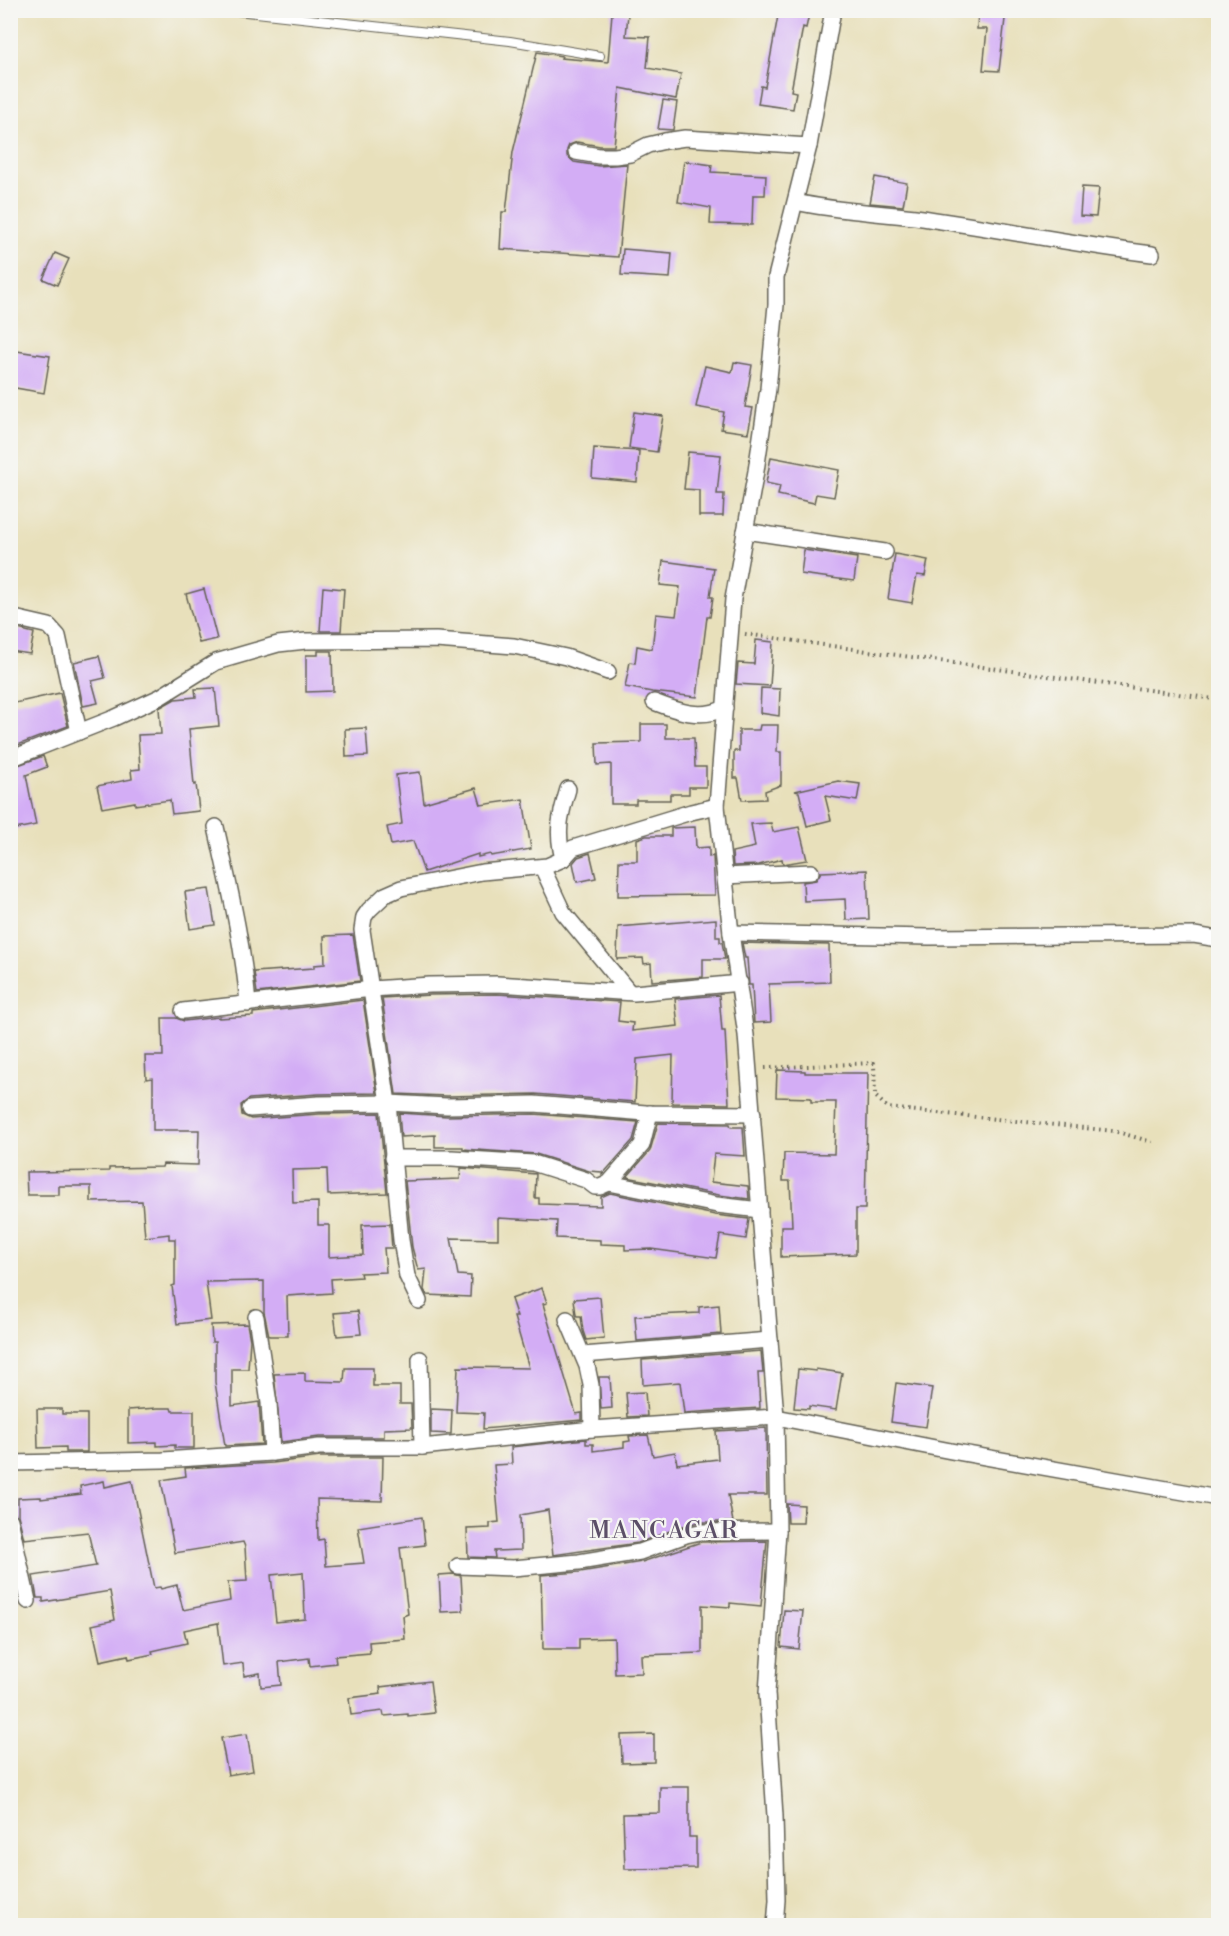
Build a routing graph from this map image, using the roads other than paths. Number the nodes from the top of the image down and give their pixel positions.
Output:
1 (228, 10) edge
2 (833, 10) edge
3 (600, 56) dead end
4 (809, 146) junction
5 (576, 152) dead end
6 (796, 202) junction
7 (1152, 254) dead end
8 (745, 531) junction
9 (885, 552) dead end
10 (10, 616) edge
11 (608, 672) dead end
12 (654, 702) dead end
13 (724, 708) junction
14 (80, 732) junction
15 (10, 759) edge
16 (568, 789) dead end
17 (717, 806) junction
18 (216, 827) dead end
19 (553, 864) junction
20 (811, 872) dead end
21 (725, 876) junction
22 (731, 933) junction
23 (1218, 939) edge
24 (740, 982) junction
25 (372, 989) junction
26 (632, 993) junction
27 (248, 1004) junction
28 (183, 1011) dead end
29 (388, 1103) junction
30 (250, 1109) dead end
31 (642, 1112) junction
32 (753, 1114) junction
33 (392, 1158) junction
34 (609, 1183) junction
35 (760, 1210) junction
36 (419, 1301) dead end
37 (255, 1317) dead end
38 (567, 1319) dead end
39 (770, 1340) junction
40 (591, 1355) junction
41 (420, 1359) dead end
42 (777, 1418) junction
43 (592, 1429) junction
44 (422, 1447) junction
45 (272, 1454) junction
46 (10, 1463) edge
47 (1218, 1498) edge
48 (10, 1520) edge
49 (778, 1531) junction
50 (458, 1566) dead end
51 (28, 1600) dead end
52 (775, 1926) edge

1 - 3 lane
2 - 4 street
4 - 5 street
4 - 6 street
6 - 7 street
6 - 8 street
8 - 9 street
8 - 13 street
10 - 14 street
11 - 14 street
12 - 13 street
13 - 17 street
14 - 15 street
16 - 19 street
17 - 19 street
17 - 21 street
18 - 27 street
19 - 25 street
19 - 26 street
20 - 21 street
21 - 22 street
22 - 23 street
22 - 24 street
24 - 26 street
24 - 32 street
25 - 26 street
25 - 27 street
25 - 29 street
27 - 28 street
29 - 30 street
29 - 31 street
29 - 33 street
31 - 32 street
31 - 34 street
32 - 35 street
33 - 34 street
33 - 36 street
34 - 35 street
35 - 39 street
37 - 45 street
38 - 40 street
39 - 40 street
39 - 42 street
40 - 43 street
41 - 44 street
42 - 43 street
42 - 47 street
42 - 49 street
43 - 44 street
44 - 45 street
45 - 46 street
48 - 51 street
49 - 50 street
49 - 52 street

